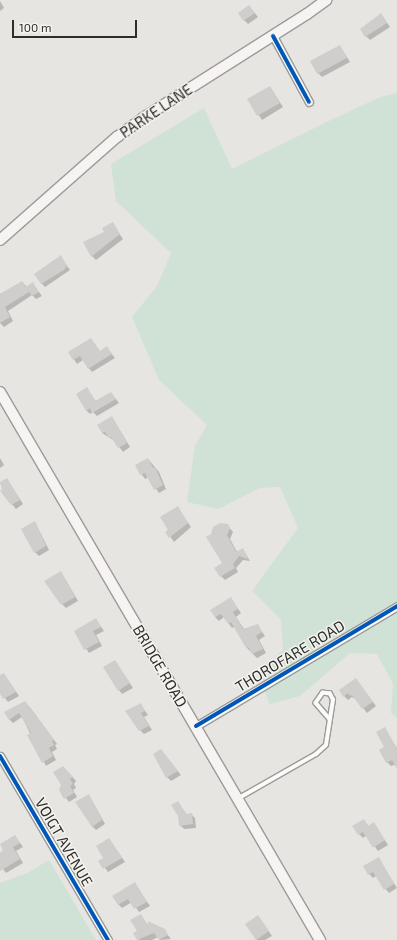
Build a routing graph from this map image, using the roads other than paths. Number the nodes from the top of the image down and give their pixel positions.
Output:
1 (326, 0) edge
2 (273, 36) junction
3 (309, 102) dead end
4 (0, 240) edge
5 (0, 392) edge
6 (397, 606) edge
7 (329, 718) junction
8 (196, 726) junction
9 (0, 756) edge
10 (238, 799) junction
11 (108, 940) edge
12 (320, 940) edge

1 - 2 main road, PARKE LANE
2 - 3 street
2 - 4 main road, PARKE LANE
5 - 8 main road, BRIDGE ROAD
6 - 8 street, THOROFARE ROAD
7 - 7 lane
7 - 10 lane
8 - 10 main road, BRIDGE ROAD
9 - 11 street, VOIGT AVENUE
10 - 12 main road, BRIDGE ROAD

